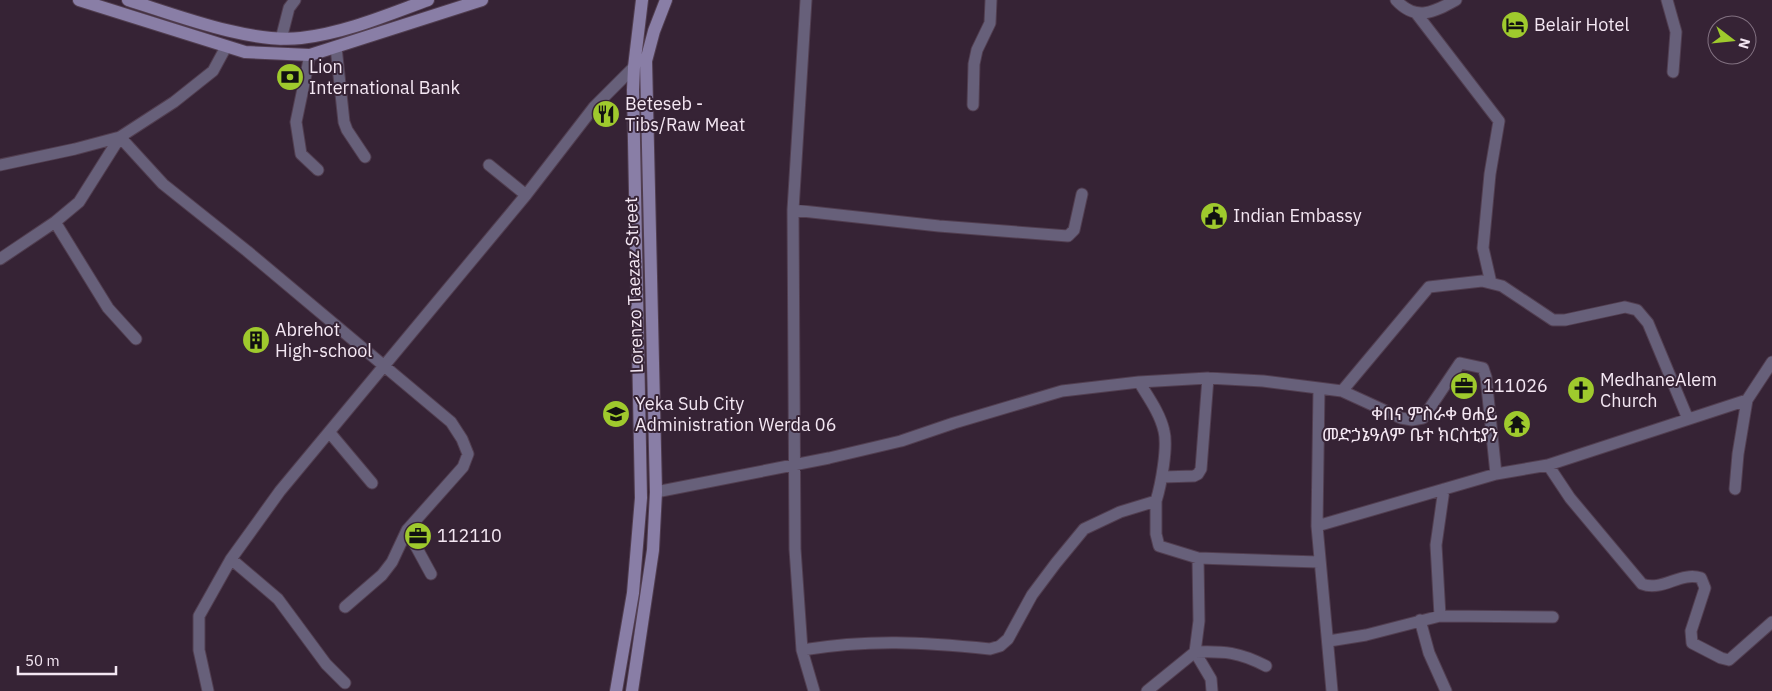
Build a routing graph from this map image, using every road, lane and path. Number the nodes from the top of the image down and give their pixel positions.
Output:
1 (79, 0) edge
2 (128, 0) edge
3 (295, 0) edge
4 (428, 0) edge
5 (482, 0) edge
6 (642, 0) edge
7 (666, 0) edge
8 (806, 0) edge
9 (991, 0) edge
10 (1396, 0) edge
11 (1456, 0) edge
12 (1667, 0) edge
13 (1416, 13) junction
14 (281, 39) junction
15 (226, 47) junction
16 (336, 47) junction
17 (310, 55) junction
18 (634, 67) junction
19 (1672, 72) dead end
20 (973, 105) dead end
21 (120, 137) junction
22 (365, 157) dead end
23 (0, 165) edge
24 (489, 165) dead end
25 (318, 170) dead end
26 (1082, 194) dead end
27 (526, 195) junction
28 (793, 210) junction
29 (55, 222) junction
30 (0, 259) edge
31 (1491, 283) junction
32 (136, 339) dead end
33 (1772, 362) edge
34 (384, 368) junction
35 (1208, 378) junction
36 (1139, 382) junction
37 (1318, 389) junction
38 (1342, 391) junction
39 (1747, 400) junction
40 (1688, 419) junction
41 (330, 433) junction
42 (656, 436) junction
43 (639, 437) junction
44 (795, 464) junction
45 (1548, 466) junction
46 (1496, 474) junction
47 (1163, 477) junction
48 (372, 483) dead end
49 (1444, 489) junction
50 (1735, 489) dead end
51 (656, 492) junction
52 (1156, 501) junction
53 (1317, 526) junction
54 (407, 530) junction
55 (1198, 558) junction
56 (231, 560) junction
57 (1319, 562) junction
58 (430, 574) dead end
59 (345, 607) dead end
60 (1440, 616) junction
61 (1553, 617) dead end
62 (1420, 620) junction
63 (1772, 622) edge
64 (1329, 641) junction
65 (802, 650) junction
66 (1195, 652) junction
67 (1266, 666) dead end
68 (345, 683) dead end
69 (208, 691) edge
70 (616, 691) edge
71 (632, 691) edge
72 (814, 691) edge
73 (1147, 691) edge
74 (1212, 691) edge
75 (1332, 691) edge
76 (1446, 691) edge

1 - 15 main road
2 - 14 main road
3 - 14 street
4 - 14 main road
5 - 16 main road
6 - 18 main road
7 - 42 main road, Lorenzo Taezaz Street
8 - 28 street
9 - 20 street
10 - 13 street
11 - 13 street
12 - 19 street
13 - 31 street
15 - 17 main road
15 - 21 street
16 - 17 main road
16 - 22 street
17 - 25 street
18 - 27 street
18 - 43 main road
21 - 23 street
21 - 29 street
21 - 34 street
24 - 27 street
26 - 28 street
27 - 34 street
28 - 44 street
29 - 30 street
29 - 32 street
31 - 38 street
31 - 40 street
33 - 39 street
34 - 41 street
34 - 54 street
35 - 36 street
35 - 37 street
35 - 47 street
36 - 44 street
36 - 47 street
37 - 38 street
37 - 53 street
38 - 46 street
39 - 40 street
39 - 50 street
40 - 45 street
41 - 48 street
41 - 56 street
42 - 43 main road
42 - 51 main road, Lorenzo Taezaz Street
43 - 70 main road
44 - 51 street
44 - 65 street
45 - 46 street
45 - 63 street
46 - 49 street
47 - 52 street
49 - 53 street
49 - 60 street
51 - 71 main road, Lorenzo Taezaz Street
52 - 55 street
52 - 65 street
53 - 57 street
54 - 58 street
54 - 59 street
55 - 57 street
55 - 66 street
56 - 68 street
56 - 69 street
57 - 64 street
60 - 61 street
60 - 62 street
62 - 64 street
62 - 76 street
64 - 75 street
65 - 72 street
66 - 67 street
66 - 73 street
66 - 74 street

